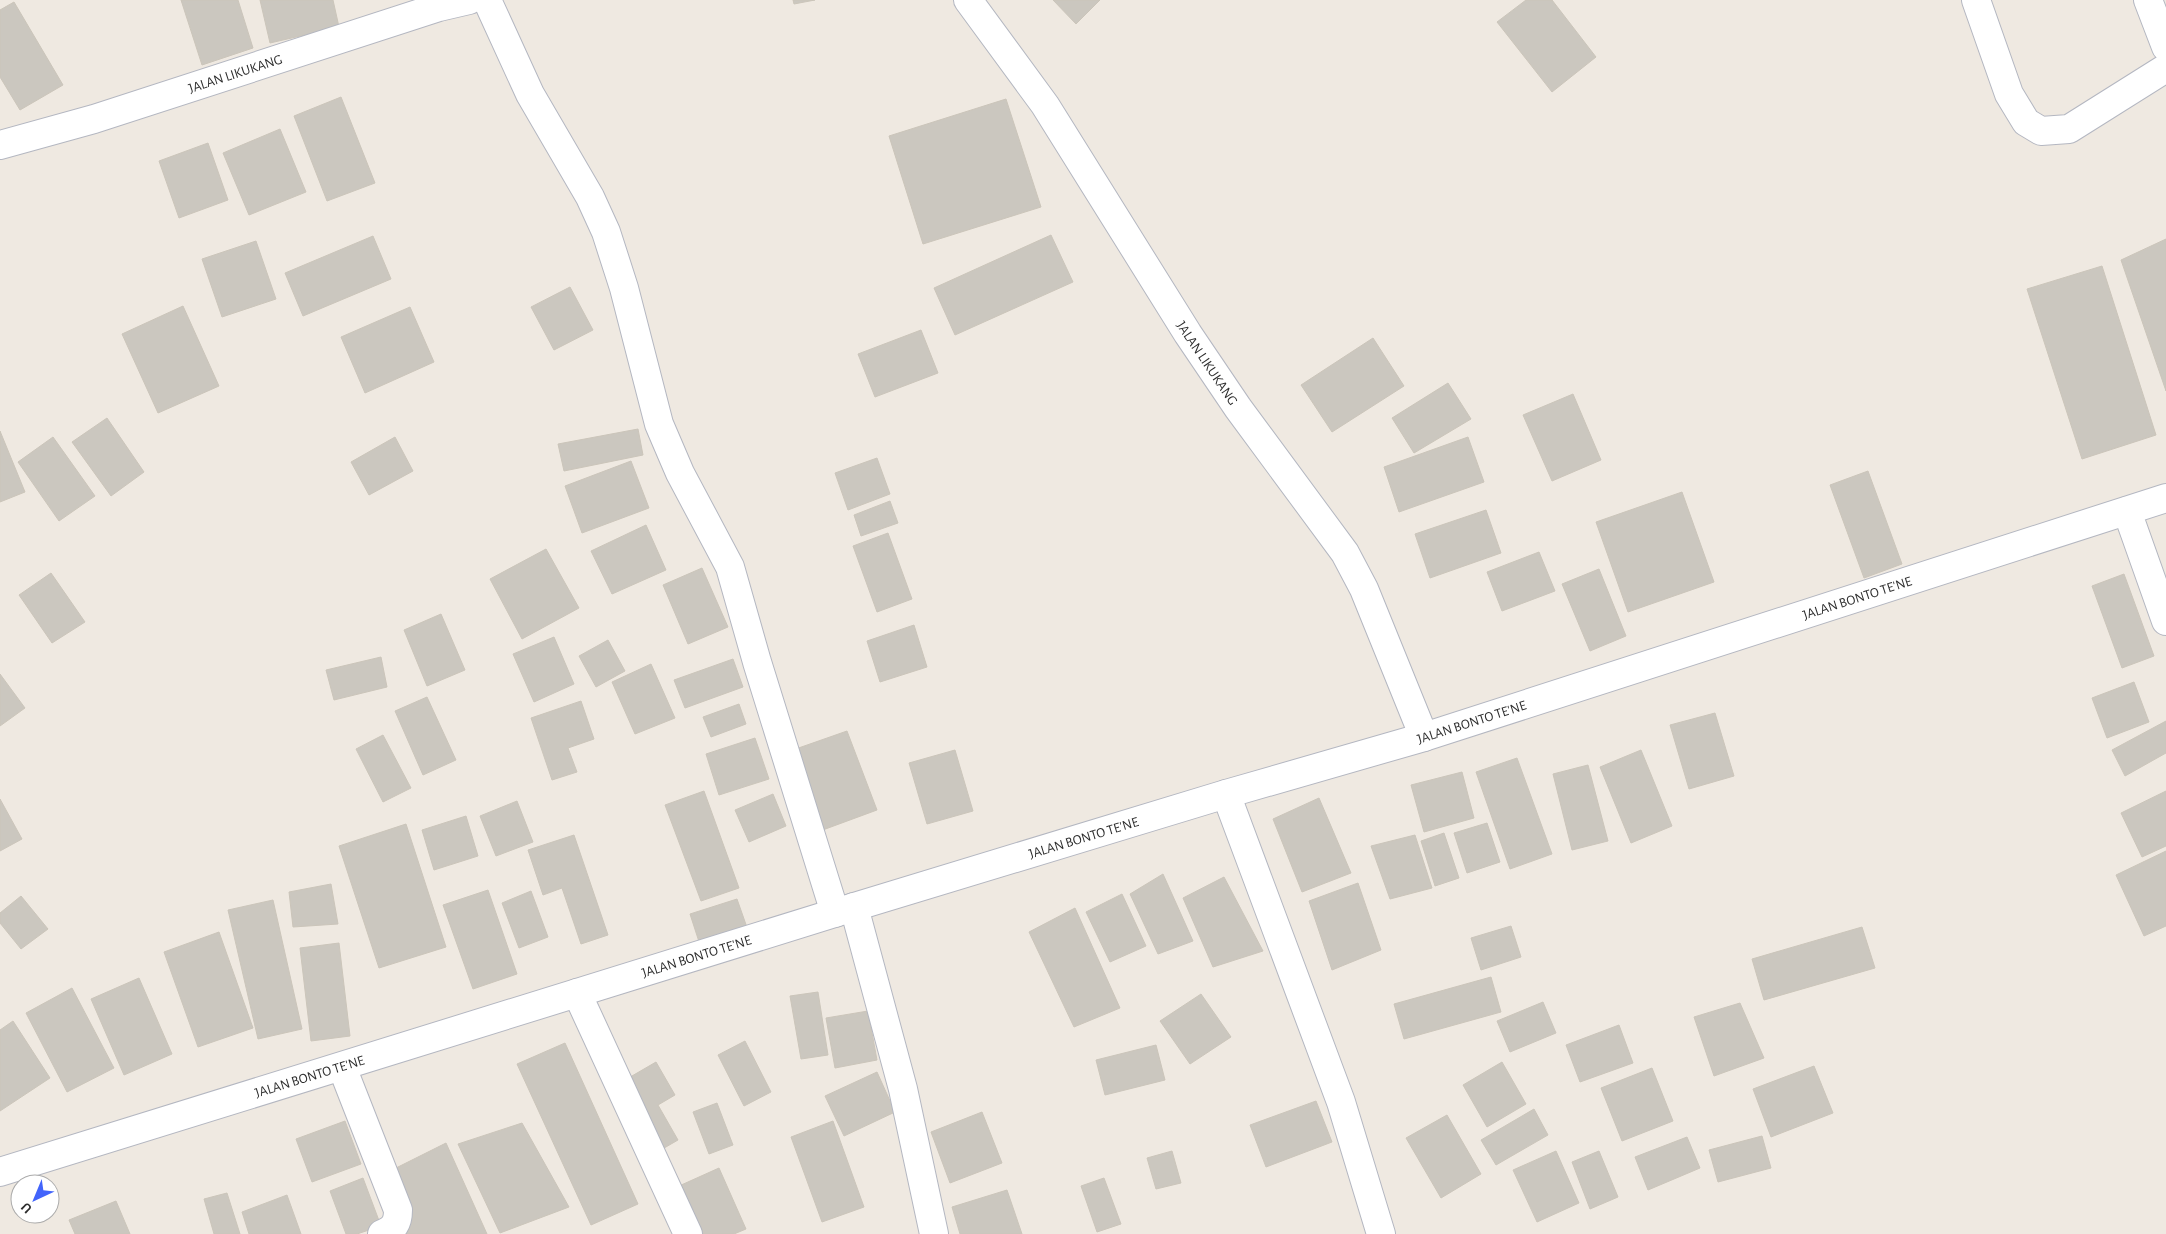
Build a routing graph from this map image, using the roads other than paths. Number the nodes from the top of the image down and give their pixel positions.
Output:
1 (469, 0) edge
2 (487, 0) edge
3 (968, 0) edge
4 (1976, 0) edge
5 (2148, 0) edge
6 (438, 4) edge
7 (2166, 47) edge
8 (2166, 68) edge
9 (0, 145) edge
10 (2166, 498) edge
11 (2127, 511) junction
12 (2166, 621) edge
13 (1424, 737) junction
14 (1226, 794) junction
15 (845, 910) junction
16 (576, 993) junction
17 (342, 1067) junction
18 (0, 1172) edge
19 (382, 1234) edge
20 (688, 1234) edge
21 (934, 1234) edge
22 (1381, 1234) edge

1 - 6 street, JALAN LIKUKANG
2 - 15 street
3 - 13 street, JALAN LIKUKANG
4 - 8 street
5 - 7 street
6 - 9 street, JALAN LIKUKANG
10 - 11 street, JALAN BONTO TE'NE
11 - 12 street
11 - 13 street, JALAN BONTO TE'NE
13 - 14 street, JALAN BONTO TE'NE
14 - 15 street, JALAN BONTO TE'NE
14 - 22 street
15 - 16 street, JALAN BONTO TE'NE
15 - 21 street
16 - 17 street, JALAN BONTO TE'NE
16 - 20 street
17 - 18 street, JALAN BONTO TE'NE
17 - 19 street

